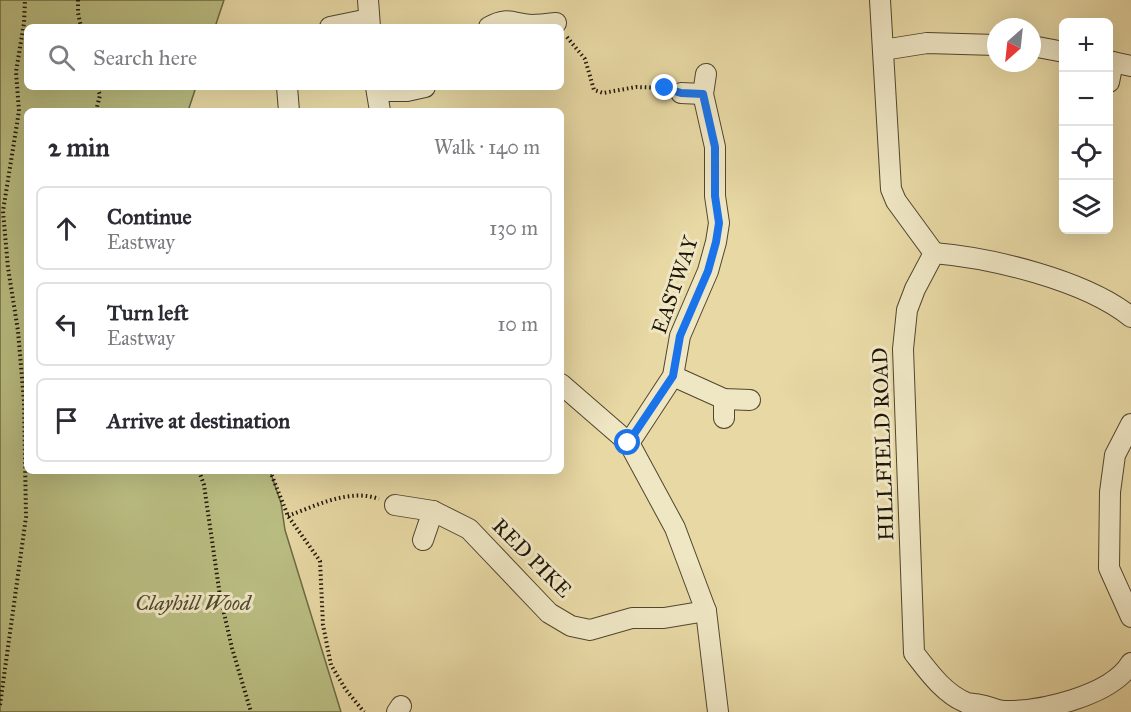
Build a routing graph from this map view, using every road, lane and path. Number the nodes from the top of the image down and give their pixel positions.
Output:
1 (25, 0) edge
2 (78, 0) edge
3 (880, 0) edge
4 (369, 15) edge
5 (80, 24) edge
6 (340, 24) edge
7 (494, 24) edge
8 (523, 24) edge
9 (564, 33) edge
10 (987, 45) edge
11 (1041, 48) edge
12 (883, 50) junction
13 (1059, 51) edge
14 (98, 90) edge
15 (287, 90) edge
16 (377, 90) edge
17 (392, 90) edge
18 (412, 90) edge
19 (681, 93) joint
20 (97, 108) edge
21 (289, 108) edge
22 (380, 108) edge
23 (934, 252) junction
24 (1131, 317) edge
25 (673, 376) junction
26 (564, 387) edge
27 (750, 400) dead end
28 (24, 401) edge
29 (1131, 423) edge
30 (628, 443) junction
31 (25, 474) edge
32 (200, 474) edge
33 (271, 474) edge
34 (395, 505) joint
35 (433, 511) junction
36 (288, 516) junction
37 (423, 540) dead end
38 (706, 611) junction
39 (1131, 617) edge
40 (1131, 663) edge
41 (0, 705) edge
42 (251, 712) edge
43 (364, 712) edge
44 (718, 712) edge

1 - 28 path
2 - 5 path
3 - 12 street
4 - 6 street
7 - 8 street
9 - 19 path
10 - 12 street
11 - 13 street
12 - 23 street
14 - 20 path
15 - 21 street
16 - 22 street
17 - 18 street
19 - 25 street, EASTWAY
23 - 24 street
23 - 40 street, HILLFIELD ROAD
25 - 27 street
25 - 30 street, EASTWAY
26 - 30 street
29 - 39 street
30 - 38 street
31 - 41 path
32 - 42 path
33 - 36 path
34 - 35 street, RED PIKE
34 - 36 path
35 - 37 street
35 - 38 street, RED PIKE
36 - 43 path
38 - 44 street

